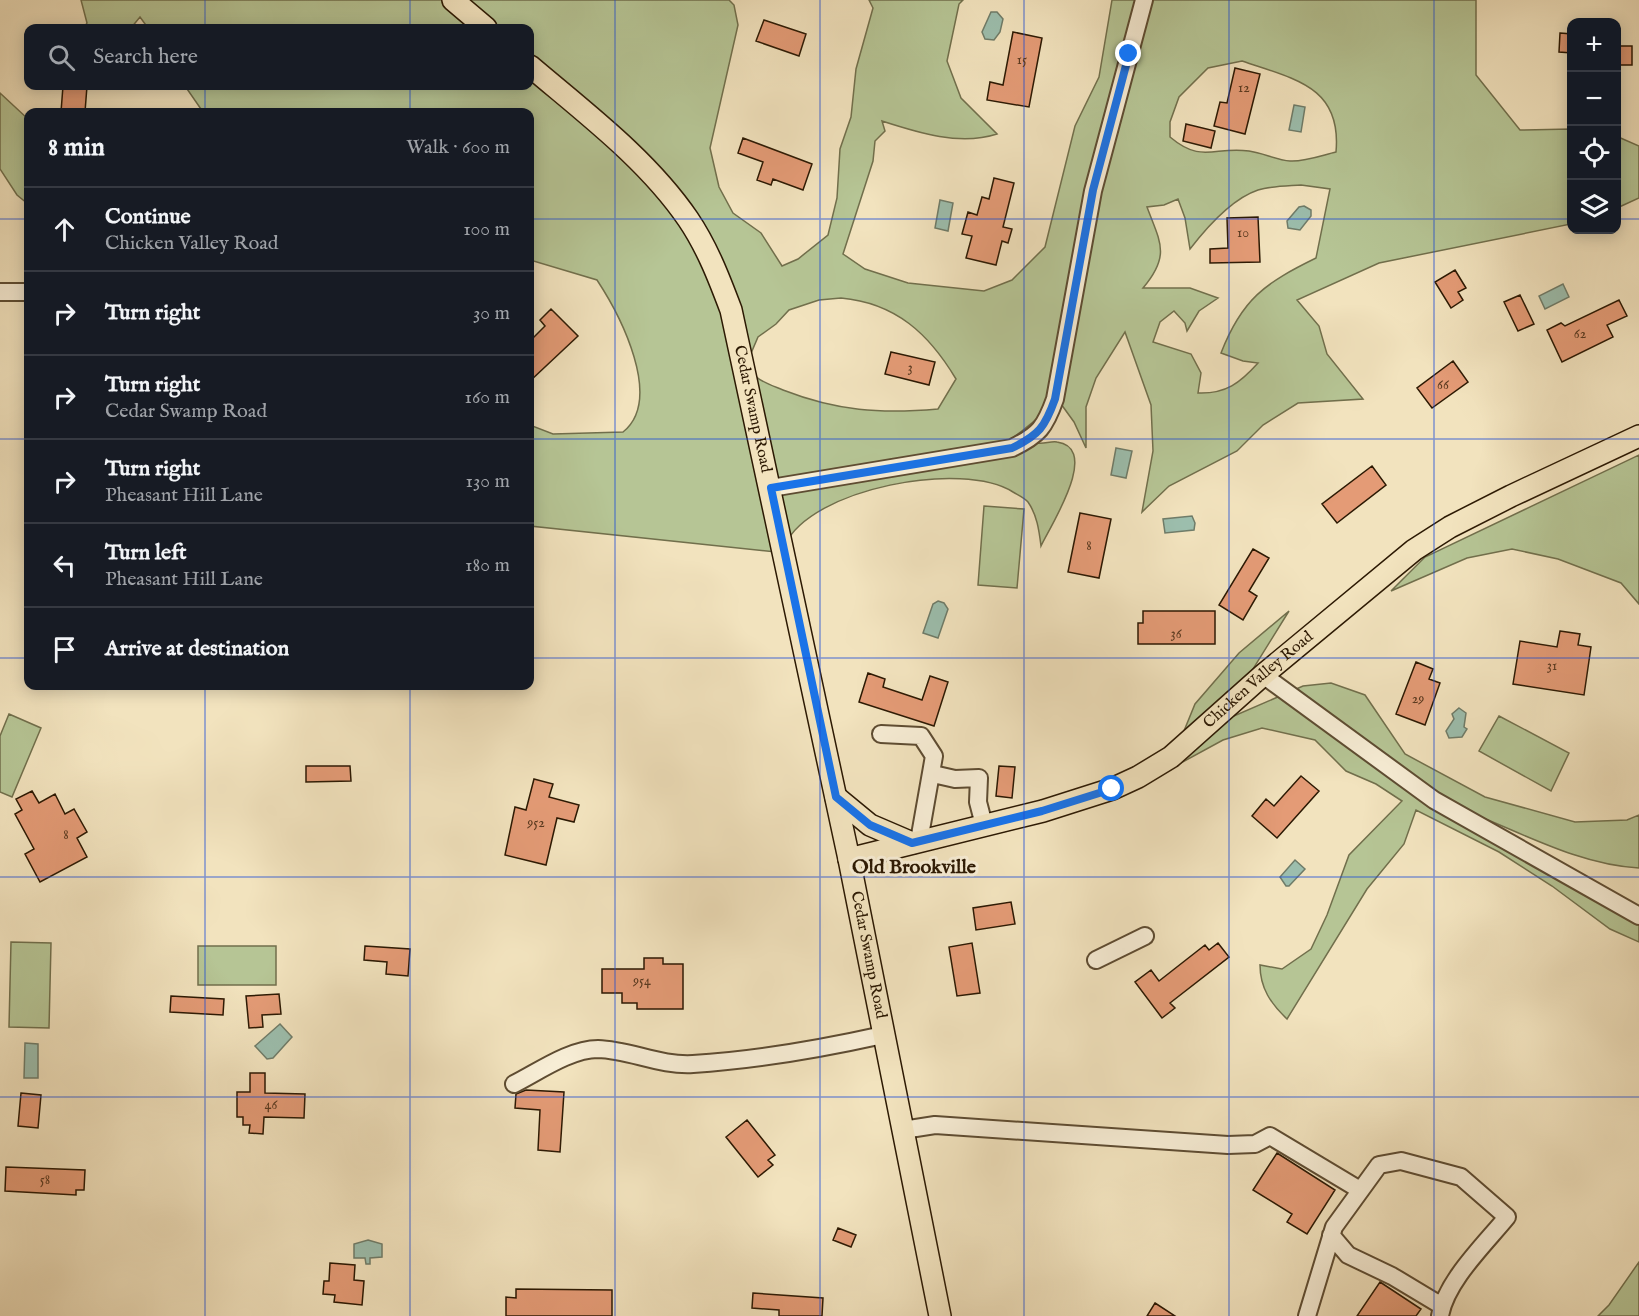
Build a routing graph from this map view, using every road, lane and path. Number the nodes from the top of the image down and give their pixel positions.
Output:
1 (453, 0) edge
2 (1144, 0) edge
3 (481, 24) edge
4 (534, 70) edge
5 (0, 291) edge
6 (24, 292) edge
7 (1639, 436) edge
8 (771, 488) junction
9 (1263, 675) junction
10 (881, 734) dead end
11 (933, 774) junction
12 (836, 797) junction
13 (984, 825) junction
14 (916, 842) junction
15 (849, 858) junction
16 (1639, 915) edge
17 (1145, 936) dead end
18 (1096, 960) dead end
19 (883, 1035) junction
20 (514, 1084) dead end
21 (903, 1130) junction
22 (1360, 1190) junction
23 (1331, 1235) junction
24 (1441, 1311) edge
25 (940, 1316) edge
26 (1307, 1316) edge

1 - 3 main road
2 - 8 street
4 - 8 main road, Cedar Swamp Road
5 - 6 street
7 - 9 main road, Chicken Valley Road
8 - 12 main road, Cedar Swamp Road
9 - 13 main road, Chicken Valley Road
9 - 16 street
10 - 11 street
11 - 13 street
11 - 14 street
12 - 14 main road
12 - 15 main road, Cedar Swamp Road
13 - 14 main road, Chicken Valley Road
14 - 15 main road, Chicken Valley Road
15 - 19 main road, Cedar Swamp Road
17 - 18 street
19 - 20 street
19 - 21 main road, Cedar Swamp Road
21 - 22 street
21 - 25 main road, Cedar Swamp Road
22 - 23 street
22 - 24 street
23 - 24 street
23 - 26 street

